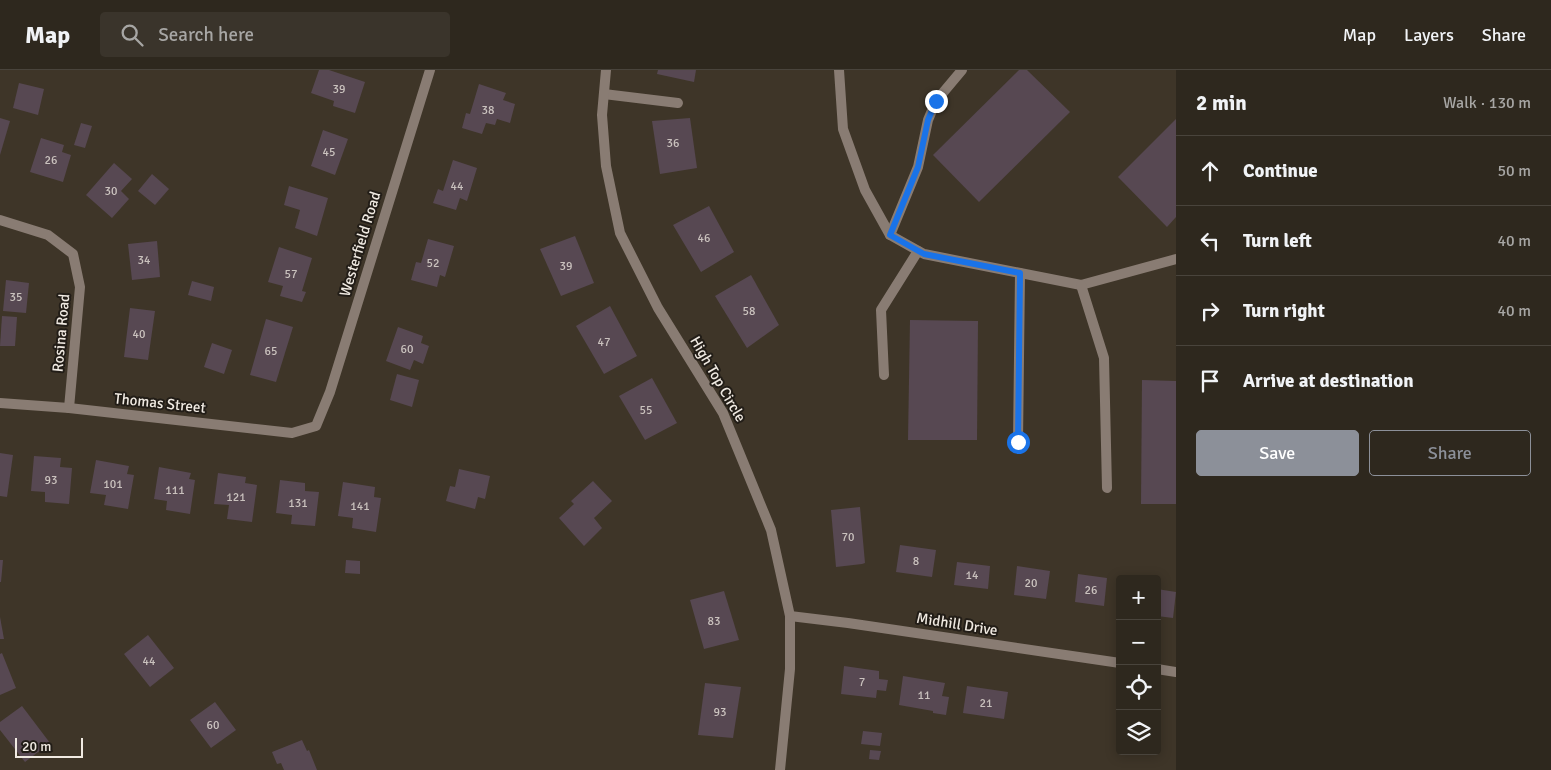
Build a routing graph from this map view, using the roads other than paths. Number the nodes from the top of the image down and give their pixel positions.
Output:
1 (430, 70) edge
2 (606, 70) edge
3 (839, 70) edge
4 (962, 70) edge
5 (604, 94) junction
6 (678, 103) dead end
7 (0, 220) edge
8 (890, 235) junction
9 (918, 251) junction
10 (1176, 260) edge
11 (1020, 273) junction
12 (1081, 286) junction
13 (884, 375) dead end
14 (0, 403) edge
15 (69, 408) junction
16 (316, 426) joint
17 (1018, 442) dead end
18 (1107, 488) dead end
19 (790, 616) junction
20 (1116, 663) edge
21 (1161, 670) edge
22 (1176, 672) edge
23 (780, 770) edge

1 - 16 street, Westerfield Road
2 - 5 street, High Top Circle
3 - 8 street
4 - 8 street
5 - 6 street
5 - 19 street, High Top Circle
7 - 15 street, Rosina Road
8 - 9 street
9 - 11 street
9 - 13 street
10 - 12 street
11 - 12 street
11 - 17 street
12 - 18 street
14 - 15 street, Thomas Street
15 - 16 street, Thomas Street
19 - 20 street, Midhill Drive
19 - 23 street, High Top Circle
21 - 22 street

